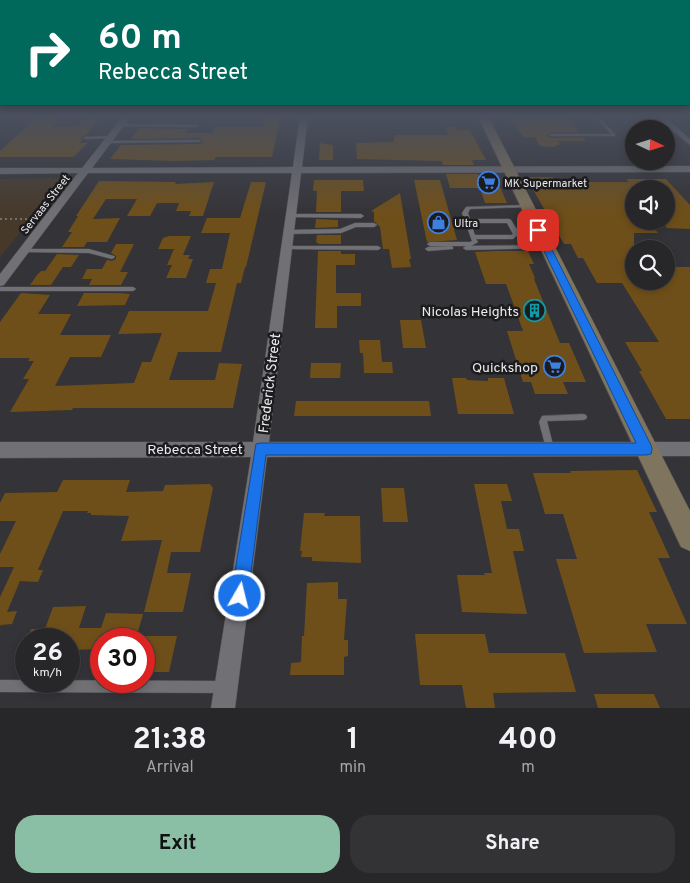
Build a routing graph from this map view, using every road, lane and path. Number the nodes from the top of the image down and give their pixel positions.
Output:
1 (102, 149) edge
2 (300, 149) edge
3 (498, 149) edge
4 (690, 169) edge
5 (297, 170) junction
6 (508, 170) junction
7 (0, 171) edge
8 (85, 171) junction
9 (526, 206) junction
10 (291, 216) junction
11 (361, 216) dead end
12 (0, 219) edge
13 (49, 219) junction
14 (468, 221) junction
15 (374, 225) dead end
16 (515, 230) junction
17 (345, 234) dead end
18 (474, 237) junction
19 (288, 238) junction
20 (542, 239) junction
21 (378, 248) dead end
22 (24, 251) junction
23 (112, 258) dead end
24 (0, 282) edge
25 (133, 289) dead end
26 (0, 290) edge
27 (583, 417) dead end
28 (260, 449) junction
29 (550, 449) junction
30 (646, 449) junction
31 (690, 449) edge
32 (0, 450) edge
33 (690, 538) edge
34 (0, 686) edge
35 (226, 687) junction
36 (224, 708) edge

1 - 8 street, Servaas Street
2 - 5 street, Frederick Street
3 - 6 main road
4 - 6 street
5 - 6 street
5 - 8 street
5 - 10 street, Frederick Street
6 - 9 main road
7 - 8 street
8 - 13 street, Servaas Street
9 - 14 lane
9 - 20 main road
10 - 11 lane
10 - 19 street, Frederick Street
12 - 13 path
13 - 22 street, Servaas Street
14 - 16 lane
14 - 18 lane
15 - 19 lane
16 - 18 lane
16 - 20 lane
17 - 19 lane
18 - 20 lane
19 - 21 lane
19 - 28 street, Frederick Street
20 - 30 main road
22 - 23 lane
22 - 24 street, Servaas Street
25 - 26 lane
27 - 29 lane
28 - 29 street, Rebecca Street
28 - 32 street, Rebecca Street
28 - 35 street, Frederick Street
29 - 30 street, Rebecca Street
30 - 31 street, Rebecca Street
30 - 33 main road
34 - 35 lane
35 - 36 street, Frederick Street

